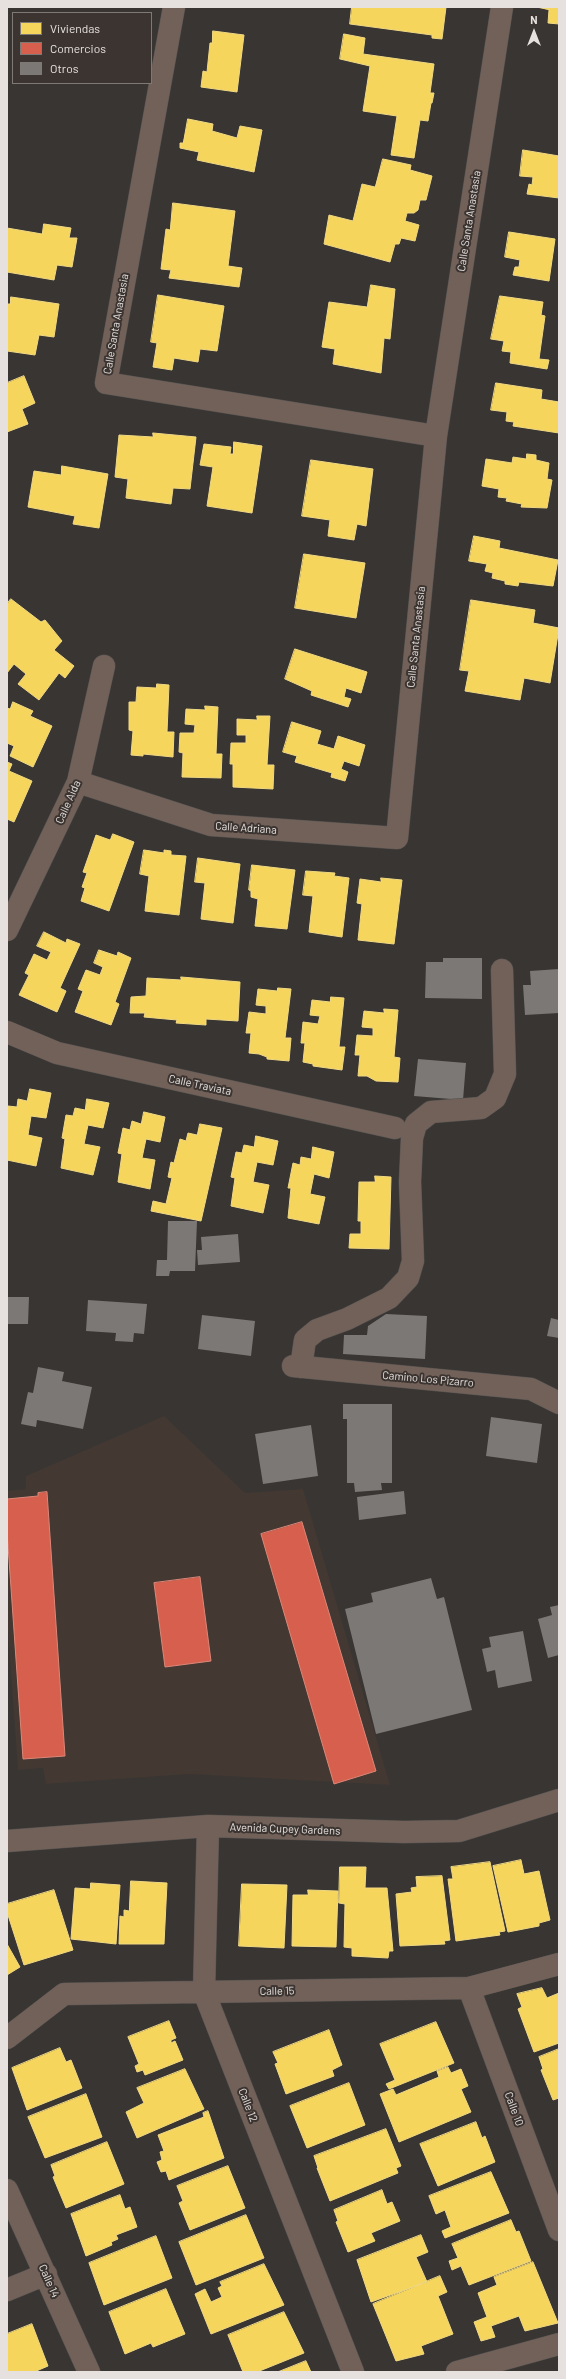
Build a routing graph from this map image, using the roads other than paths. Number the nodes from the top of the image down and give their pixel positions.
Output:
1 (174, 7) edge
2 (502, 7) edge
3 (436, 436) junction
4 (104, 666) dead end
5 (78, 782) junction
6 (397, 838) joint
7 (7, 930) edge
8 (502, 970) dead end
9 (7, 1032) edge
10 (395, 1128) dead end
11 (559, 1403) edge
12 (559, 1800) edge
13 (208, 1826) junction
14 (7, 1841) edge
15 (559, 1964) edge
16 (469, 1988) junction
17 (204, 1992) junction
18 (7, 2038) edge
19 (7, 2190) edge
20 (559, 2230) edge
21 (46, 2274) junction
22 (7, 2290) edge
23 (559, 2344) edge
24 (89, 2372) edge
25 (353, 2372) edge
26 (457, 2372) edge

1 - 3 street, Calle Santa Anastasia
2 - 3 street, Calle Santa Anastasia
3 - 6 street, Calle Santa Anastasia
4 - 5 street, Calle Aida
5 - 6 street, Calle Adriana
5 - 7 street, Calle Aida
8 - 11 street, Camino Los Pizarro
9 - 10 street, Calle Traviata
12 - 13 street, Avenida Cupey Gardens
13 - 14 street, Avenida Cupey Gardens
13 - 17 street, Calle 12
15 - 16 street, Calle 15
16 - 17 street, Calle 15
16 - 20 street, Calle 10
17 - 18 street, Calle 15
17 - 25 street, Calle 12
19 - 21 street, Calle 14
21 - 22 street
21 - 24 street, Calle 14
23 - 26 street

